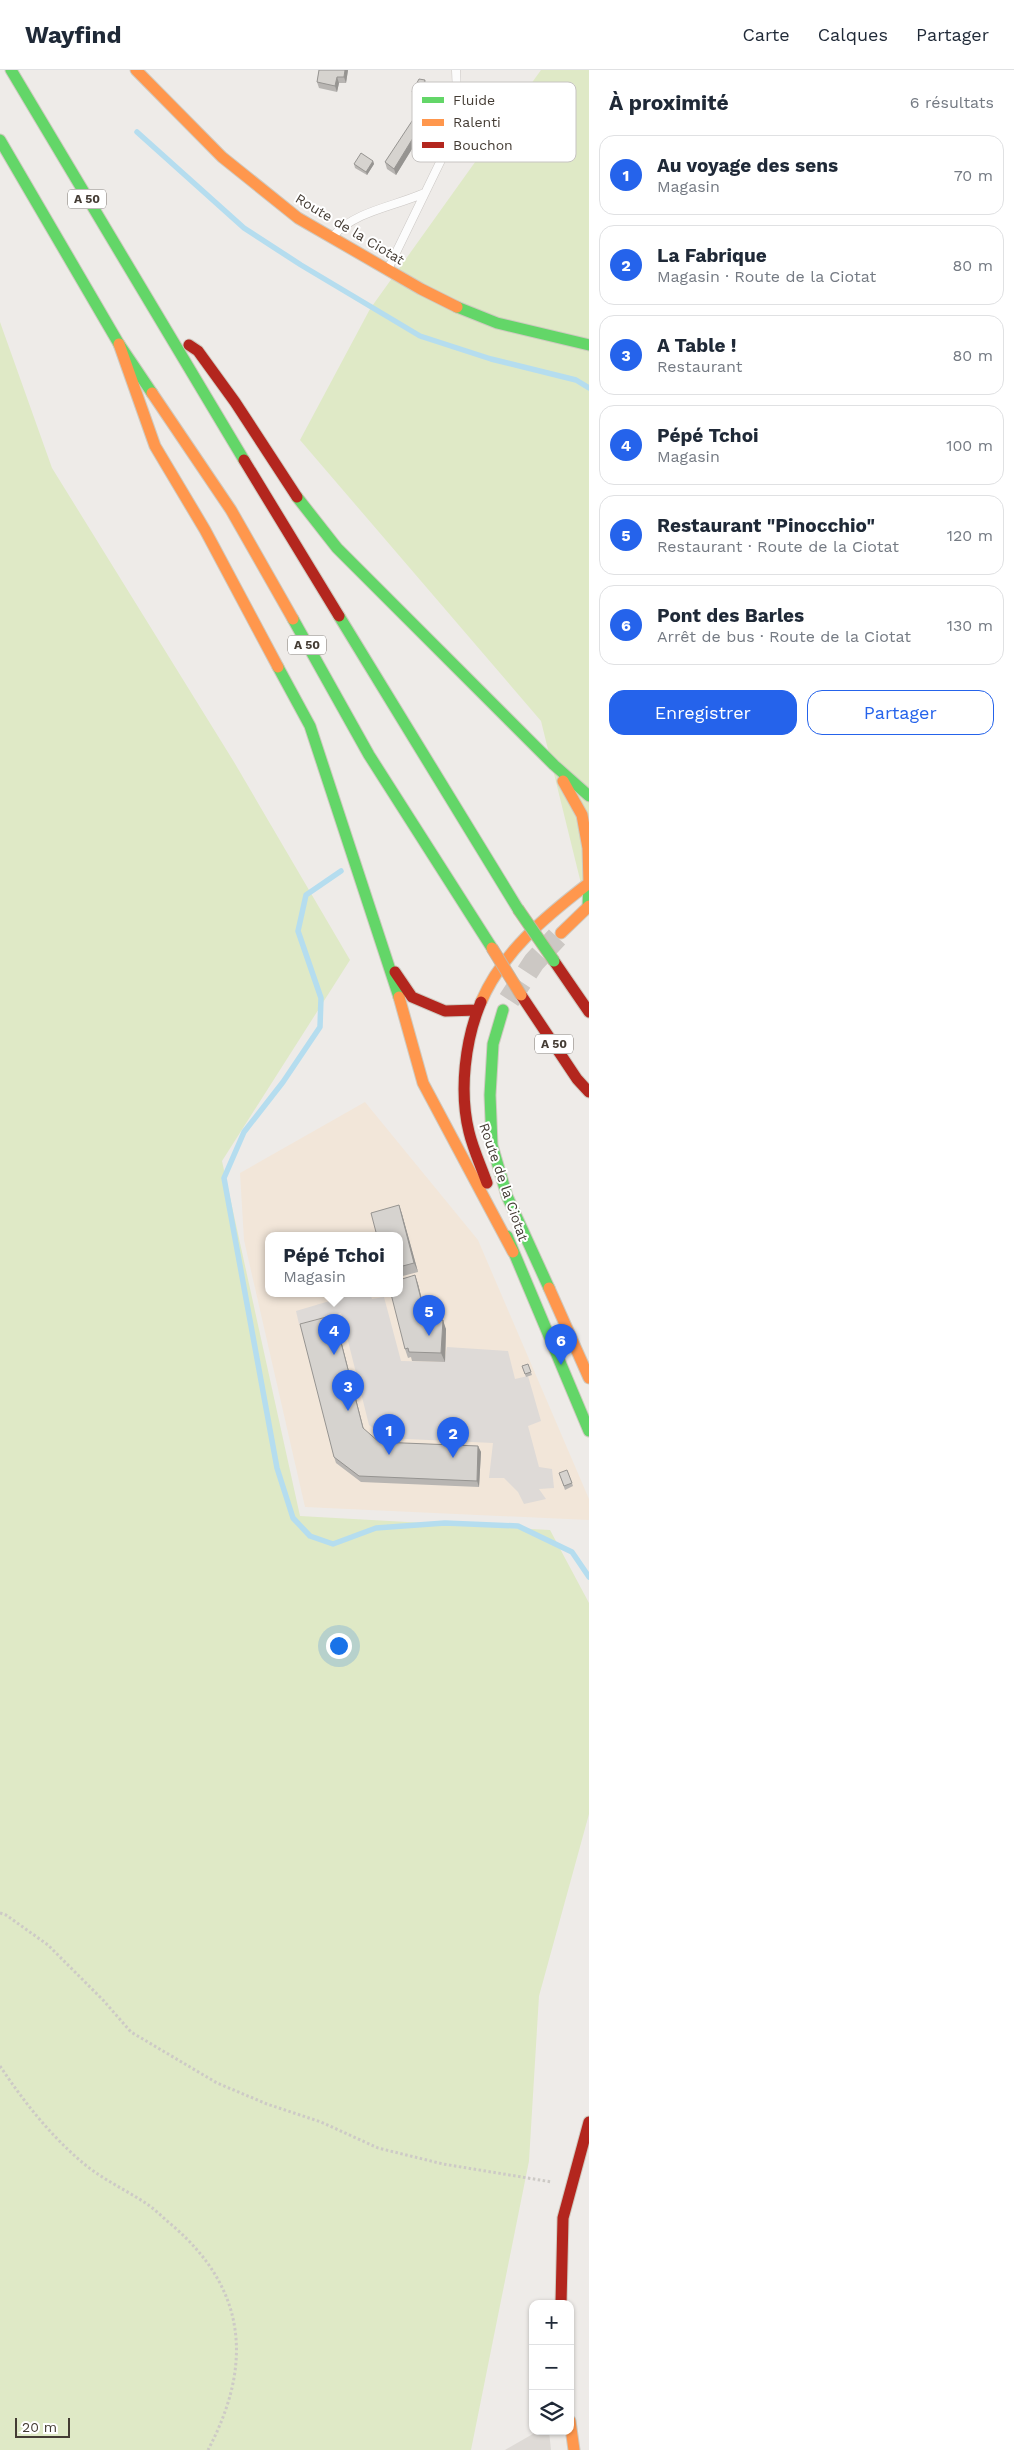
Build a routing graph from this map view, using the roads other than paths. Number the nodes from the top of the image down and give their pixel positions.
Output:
1 (11, 70) edge
2 (136, 70) edge
3 (0, 140) edge
4 (439, 162) edge
5 (422, 194) junction
6 (331, 238) junction
7 (387, 270) junction
8 (163, 327) junction
9 (119, 344) junction
10 (589, 345) edge
11 (554, 765) junction
12 (589, 796) edge
13 (589, 883) edge
14 (588, 907) edge
15 (560, 933) tunnel mouth
16 (389, 963) junction
17 (478, 1010) junction
18 (503, 1010) tunnel mouth
19 (589, 1012) edge
20 (589, 1092) edge
21 (513, 1252) junction
22 (589, 1378) edge
23 (589, 1431) edge
24 (589, 2122) edge
25 (561, 2300) edge
26 (572, 2435) edge
27 (574, 2450) edge

1 - 8 main road, A 50
2 - 6 main road, Route de la Ciotat
3 - 9 main road, A 50
4 - 5 lane
5 - 6 lane
5 - 7 lane
6 - 7 main road, Route de la Ciotat
7 - 10 main road, Route de la Ciotat
8 - 11 main road
8 - 19 main road, A 50, bridge
9 - 16 main road
9 - 20 main road, A 50, bridge
11 - 12 main road
11 - 13 main road
13 - 14 main road
13 - 17 main road, Route de la Ciotat, bridge
14 - 15 main road
16 - 17 main road
16 - 21 main road
17 - 21 main road, Route de la Ciotat
18 - 22 main road, Route de la Ciotat
21 - 23 main road, Route de la Ciotat
24 - 25 main road
26 - 27 main road

